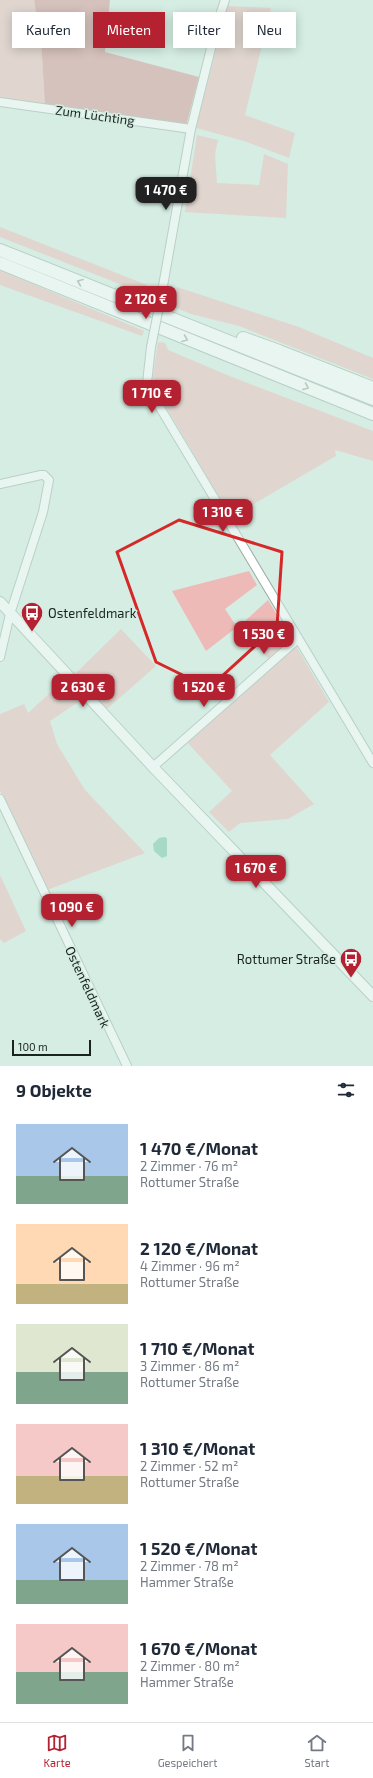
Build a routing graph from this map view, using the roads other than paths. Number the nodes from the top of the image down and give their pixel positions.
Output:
1 (223, 0) edge
2 (0, 102) edge
3 (191, 129) junction
4 (0, 250) edge
5 (0, 263) edge
6 (182, 322) junction
7 (373, 388) edge
8 (373, 399) edge
9 (373, 414) edge
10 (0, 484) edge
11 (0, 602) edge
12 (10, 614) junction
13 (0, 621) edge
14 (298, 639) junction
15 (0, 657) edge
16 (373, 763) edge
17 (152, 767) junction
18 (0, 799) edge
19 (372, 995) edge
20 (127, 1066) edge

1 - 3 street
2 - 3 street, Zum Lüchting
3 - 14 street, bridge
6 -> 4 highway
5 -> 9 highway
6 - 7 highway
6 - 8 highway
10 - 12 street
11 - 12 main road
12 - 13 street
12 - 15 street
12 - 17 main road
14 - 16 street
14 - 17 street
17 - 19 main road
18 - 20 street, Ostenfeldmark

